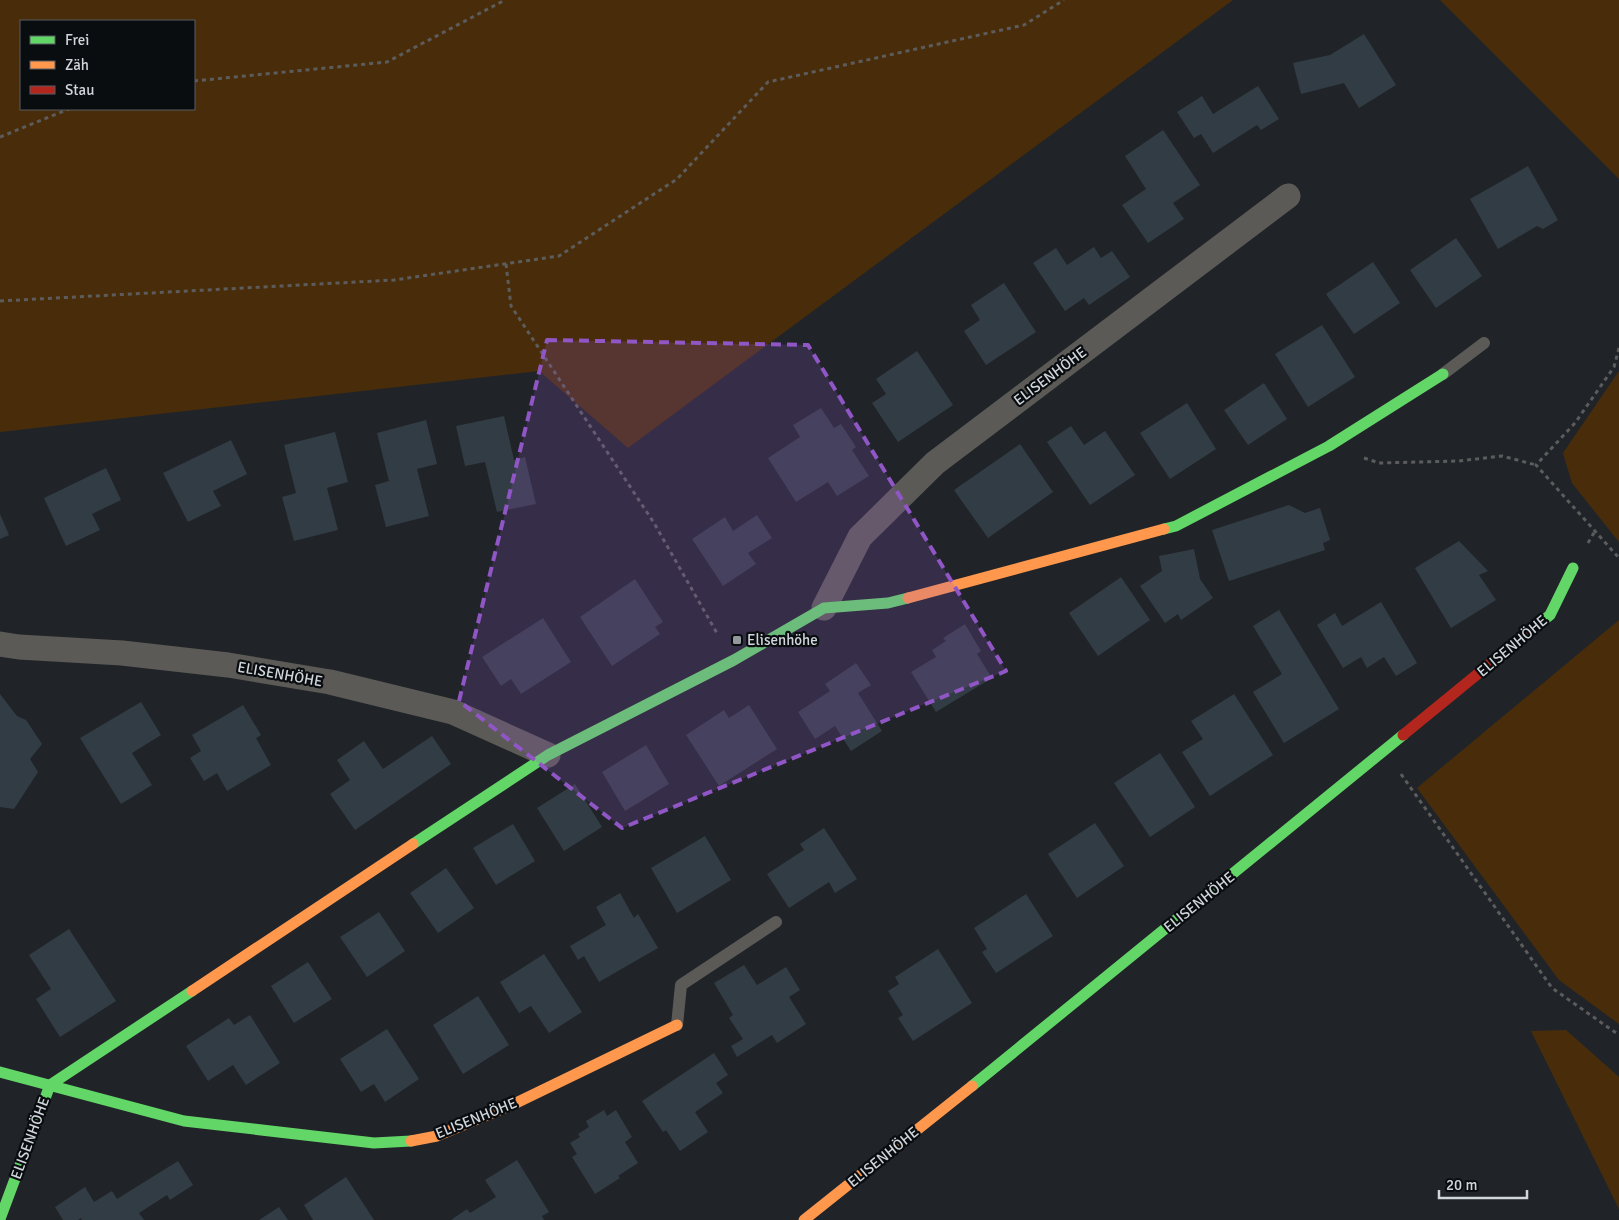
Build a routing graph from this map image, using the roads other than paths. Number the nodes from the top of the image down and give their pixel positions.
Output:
1 (1288, 196) dead end
2 (1484, 342) dead end
3 (1443, 374) joint
4 (1573, 568) dead end
5 (824, 608) junction
6 (0, 644) edge
7 (548, 755) junction
8 (776, 922) dead end
9 (677, 1025) joint
10 (0, 1072) edge
11 (50, 1085) junction
12 (0, 1219) edge
13 (804, 1220) edge

1 - 5 street, ELISENHÖHE
2 - 3 lane, ELISENHÖHE
3 - 5 street, ELISENHÖHE
4 - 13 street, ELISENHÖHE
5 - 7 street, ELISENHÖHE
6 - 7 street, ELISENHÖHE
7 - 11 street, ELISENHÖHE
8 - 9 lane, ELISENHÖHE
9 - 11 street, ELISENHÖHE
10 - 11 street, ELISENHÖHE
11 - 12 street, ELISENHÖHE

